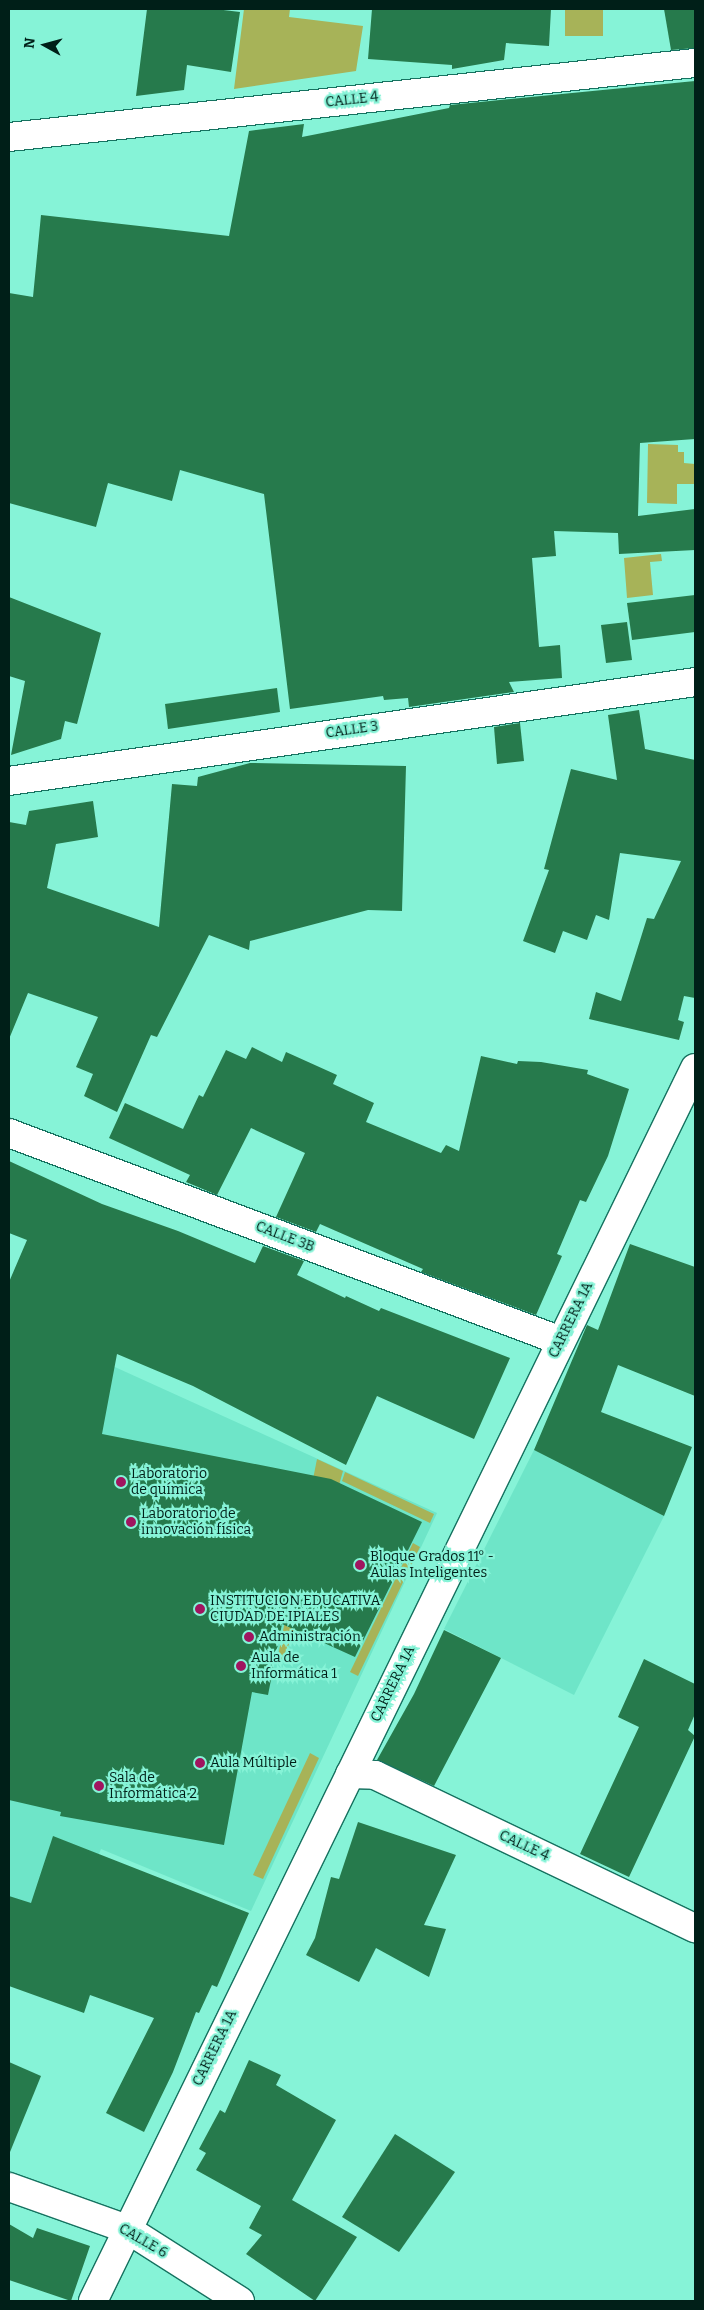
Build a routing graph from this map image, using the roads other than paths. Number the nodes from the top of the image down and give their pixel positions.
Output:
1 (695, 63) edge
2 (9, 137) edge
3 (695, 682) edge
4 (9, 780) edge
5 (695, 1068) edge
6 (9, 1133) edge
7 (562, 1341) junction
8 (350, 1774) junction
9 (695, 1928) edge
10 (9, 2187) edge
11 (127, 2229) junction
12 (93, 2301) edge
13 (240, 2301) edge

1 - 2 street, CALLE 4
3 - 4 street, CALLE 3
5 - 7 street, CARRERA 1A
6 - 7 street, CALLE 3B
7 - 8 street, CARRERA 1A
8 - 9 street, CALLE 4
8 - 11 street, CARRERA 1A
10 - 11 street, CALLE 6
11 - 12 street, CARRERA 1A
11 - 13 street, CALLE 6

